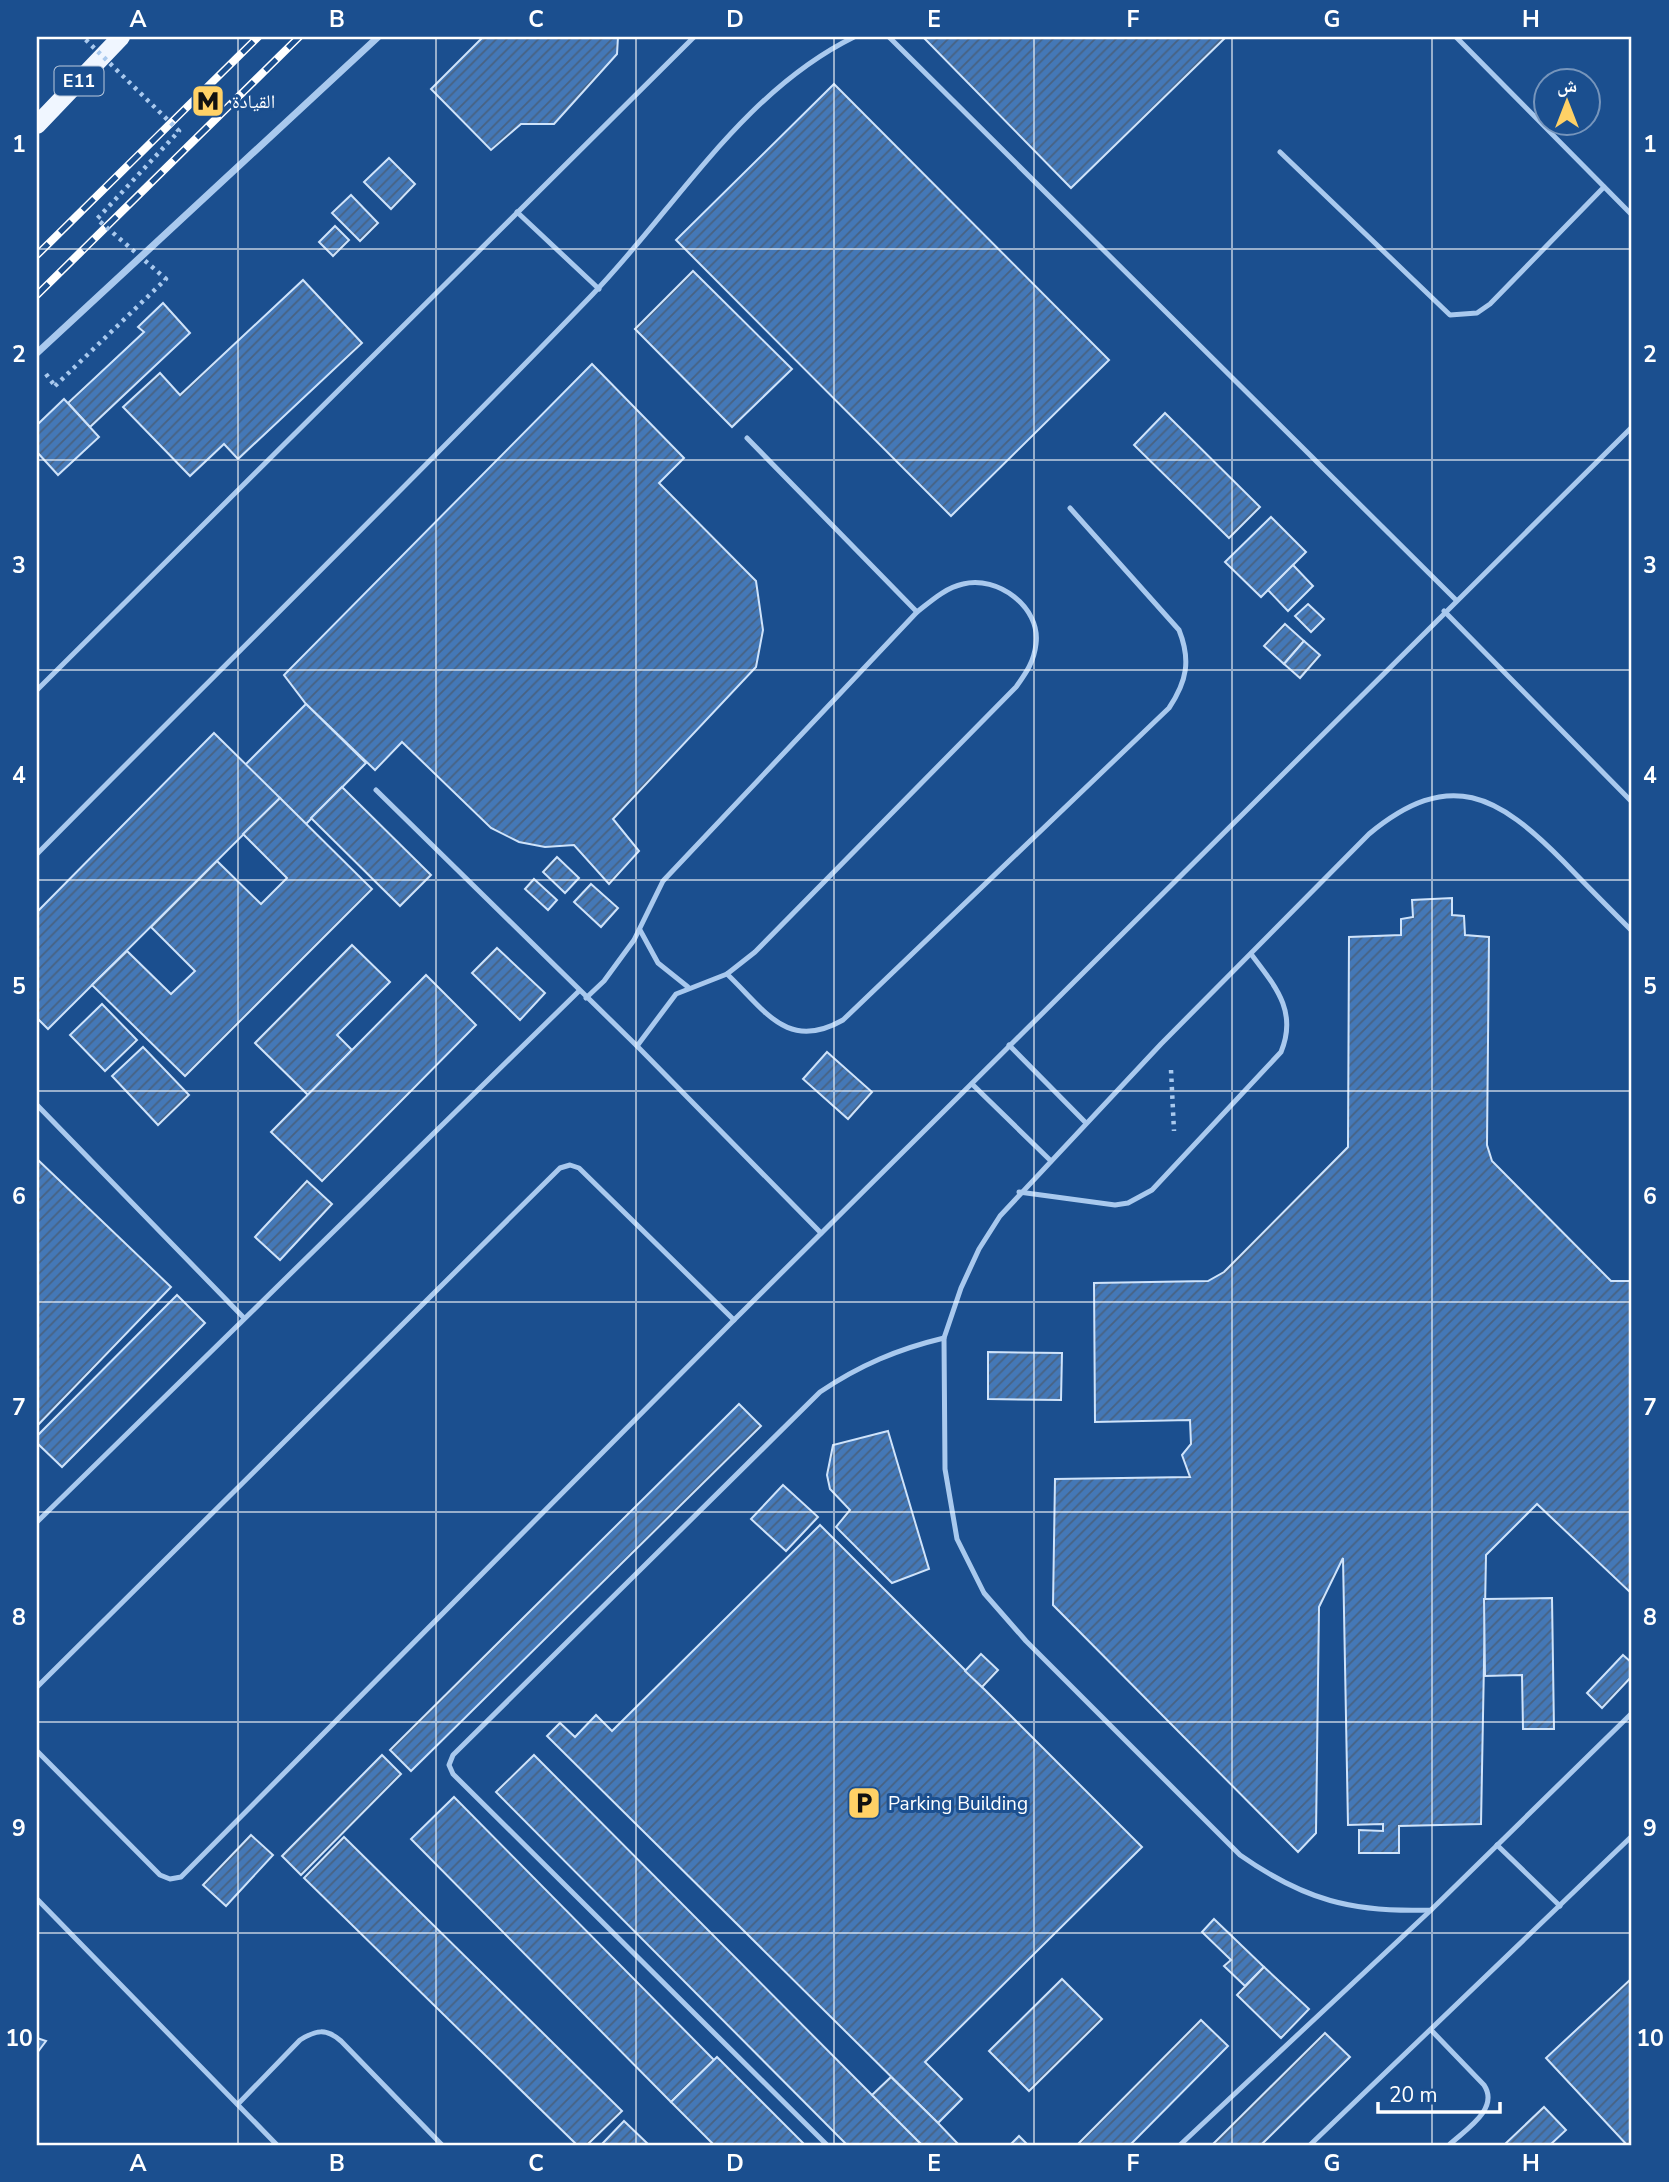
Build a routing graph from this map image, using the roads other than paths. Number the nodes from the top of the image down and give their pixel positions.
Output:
1 (121, 37) edge
2 (379, 37) edge
3 (694, 37) edge
4 (855, 37) edge
5 (888, 37) edge
6 (1456, 37) edge
7 (37, 125) edge
8 (1280, 152) dead end
9 (1604, 187) junction
10 (517, 212) junction
11 (1632, 215) edge
12 (598, 289) junction
13 (37, 353) edge
14 (1632, 427) edge
15 (747, 438) dead end
16 (1070, 508) dead end
17 (1455, 600) junction
18 (1444, 611) junction
19 (917, 612) junction
20 (37, 690) edge
21 (376, 790) dead end
22 (1632, 802) edge
23 (37, 854) edge
24 (640, 930) junction
25 (1632, 931) edge
26 (1251, 954) junction
27 (727, 974) junction
28 (688, 987) junction
29 (579, 991) junction
30 (586, 998) junction
31 (1009, 1045) junction
32 (637, 1046) junction
33 (972, 1084) junction
34 (37, 1105) edge
35 (1086, 1123) junction
36 (1051, 1161) junction
37 (1019, 1192) junction
38 (821, 1233) junction
39 (244, 1318) junction
40 (734, 1320) junction
41 (944, 1338) junction
42 (37, 1522) edge
43 (37, 1687) edge
44 (1632, 1713) edge
45 (37, 1751) edge
46 (1632, 1836) edge
47 (1497, 1845) junction
48 (37, 1899) edge
49 (1560, 1906) junction
50 (1431, 1910) junction
51 (1431, 2030) junction
52 (238, 2104) junction
53 (277, 2145) edge
54 (442, 2145) edge
55 (827, 2145) edge
56 (1180, 2145) edge
57 (1310, 2145) edge
58 (1449, 2145) edge

1 - 7 main road, E11
2 - 13 street
3 - 10 lane
4 - 12 lane
5 - 17 lane
6 - 9 lane
8 - 9 lane
9 - 11 lane
10 - 12 lane
10 - 20 lane
12 - 23 lane
14 - 17 lane
15 - 19 lane
16 - 27 lane
17 - 18 lane
18 - 22 lane
18 - 31 lane
19 - 24 lane
19 - 27 lane
21 - 29 lane
24 - 28 lane
24 - 30 lane
25 - 26 lane
26 - 35 lane
26 - 37 lane
27 - 28 lane
28 - 32 lane
29 - 30 lane
29 - 39 lane
30 - 32 lane
31 - 33 lane
31 - 35 lane
32 - 38 lane
33 - 36 lane
33 - 38 lane
34 - 39 lane
35 - 36 lane
36 - 37 lane
37 - 41 lane
38 - 40 lane
39 - 42 lane
40 - 43 lane
40 - 45 lane
41 - 50 lane
41 - 55 lane
44 - 47 lane
46 - 49 lane
47 - 49 lane
47 - 50 lane
48 - 52 lane
49 - 51 lane
50 - 56 lane
51 - 57 lane
51 - 58 lane
52 - 53 lane
52 - 54 lane

